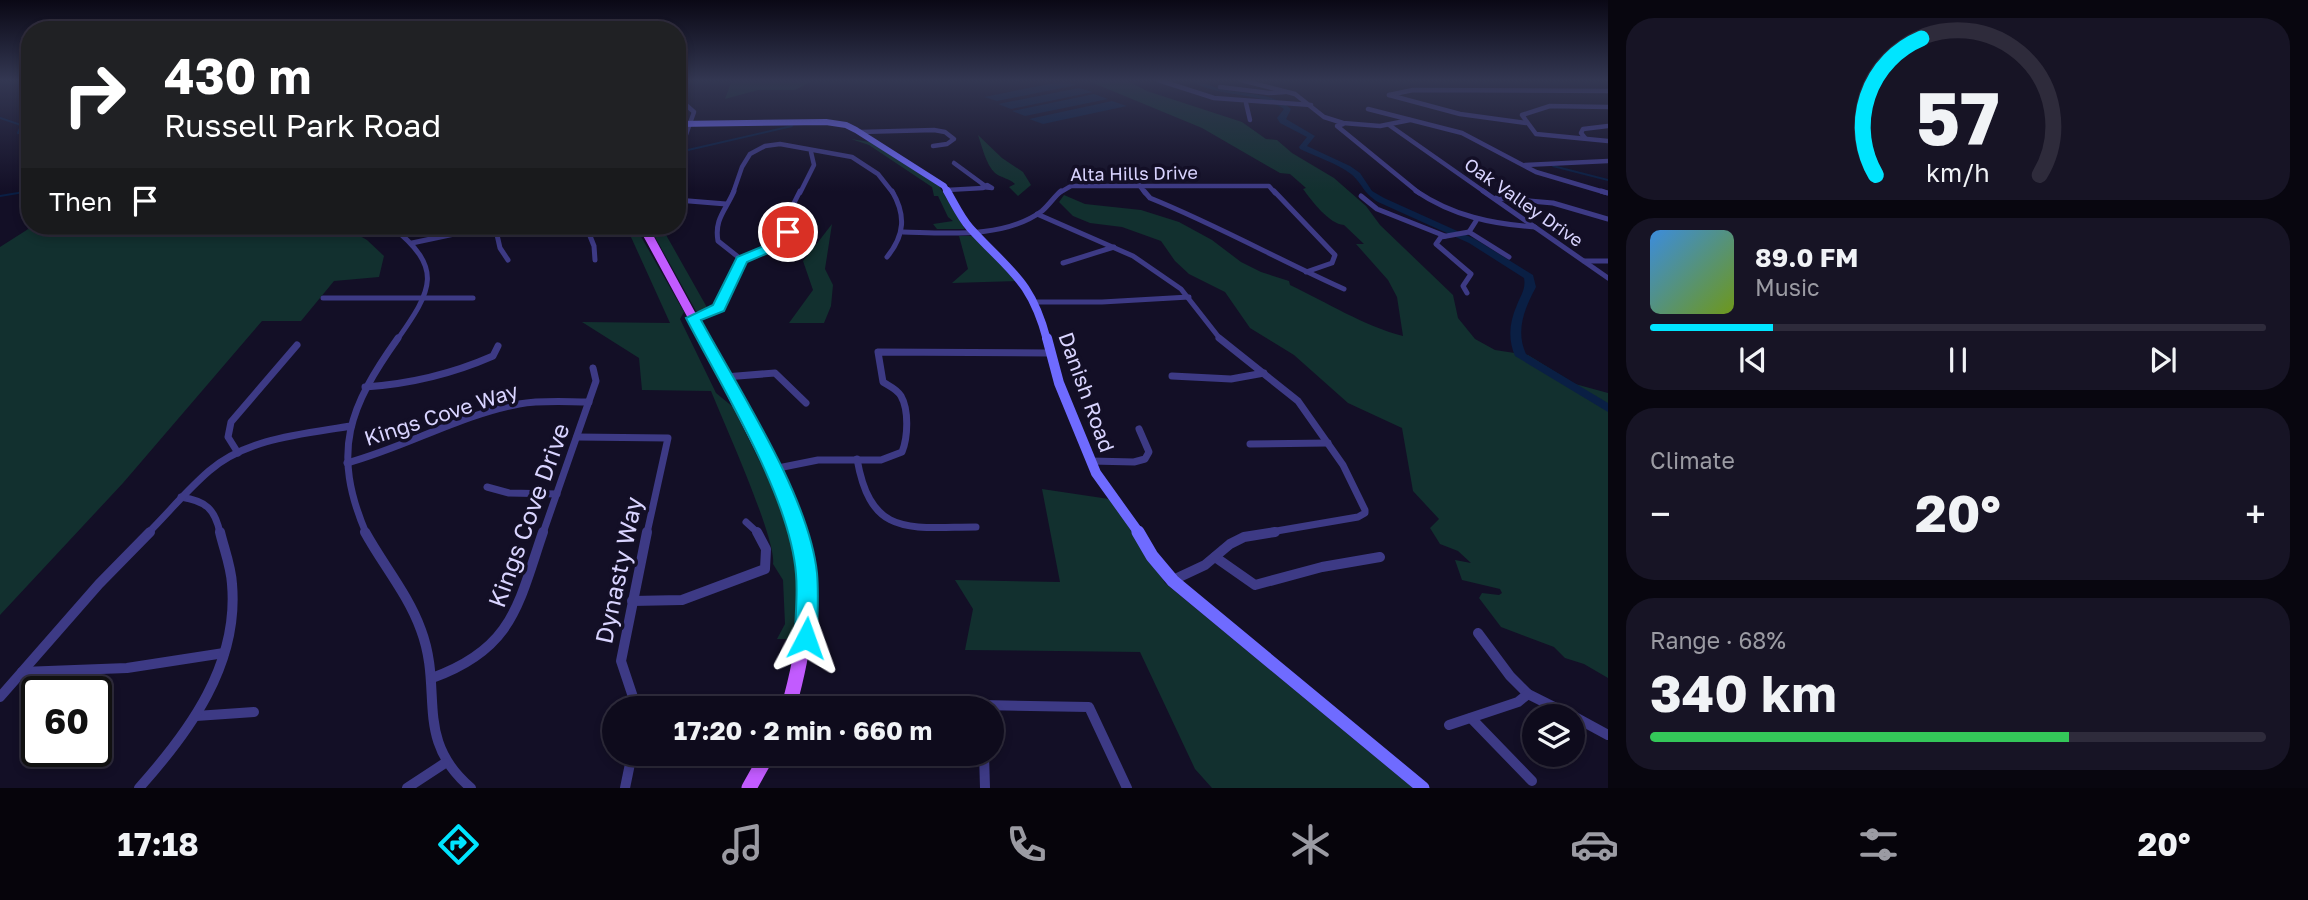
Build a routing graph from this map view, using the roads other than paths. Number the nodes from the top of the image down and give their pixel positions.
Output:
1 (692, 117) edge
2 (1249, 117) edge
3 (1324, 117) edge
4 (1401, 117) edge
5 (1474, 117) edge
6 (1524, 117) edge
7 (1411, 119) junction
8 (1250, 120) dead end
9 (1526, 123) junction
10 (686, 124) edge
11 (690, 124) junction
12 (1343, 124) junction
13 (1389, 124) junction
14 (1608, 126) edge
15 (686, 132) edge
16 (860, 132) junction
17 (1586, 139) junction
18 (1608, 141) edge
19 (933, 146) dead end
20 (811, 152) junction
21 (1608, 161) edge
22 (954, 163) dead end
23 (1524, 165) junction
24 (1139, 185) junction
25 (1206, 186) junction
26 (947, 190) junction
27 (1213, 192) dead end
28 (1608, 193) edge
29 (1360, 196) dead end
30 (1494, 198) junction
31 (686, 201) edge
32 (726, 204) junction
33 (1037, 214) junction
34 (1608, 219) edge
35 (1476, 221) junction
36 (1535, 227) junction
37 (903, 232) junction
38 (973, 232) junction
39 (1467, 232) junction
40 (402, 235) edge
41 (451, 235) edge
42 (496, 235) edge
43 (590, 235) edge
44 (648, 235) edge
45 (1446, 237) junction
46 (412, 243) junction
47 (1114, 247) junction
48 (887, 257) dead end
49 (1509, 257) dead end
50 (508, 260) dead end
51 (595, 260) dead end
52 (741, 260) junction
53 (1584, 261) junction
54 (1608, 261) edge
55 (1063, 263) dead end
56 (1306, 272) junction
57 (1608, 278) edge
58 (1344, 289) dead end
59 (1466, 293) dead end
60 (1189, 297) junction
61 (323, 298) dead end
62 (424, 298) junction
63 (472, 298) dead end
64 (1036, 302) junction
65 (693, 318) junction
66 (296, 345) dead end
67 (498, 346) dead end
68 (1049, 353) junction
69 (593, 368) dead end
70 (1264, 373) junction
71 (1172, 376) dead end
72 (724, 377) junction
73 (365, 387) junction
74 (589, 402) junction
75 (806, 403) dead end
76 (351, 426) junction
77 (1139, 429) dead end
78 (576, 437) junction
79 (1328, 443) junction
80 (1250, 444) dead end
81 (238, 453) junction
82 (858, 459) junction
83 (1091, 461) junction
84 (347, 463) junction
85 (774, 469) junction
86 (487, 487) dead end
87 (557, 494) junction
88 (181, 497) junction
89 (746, 522) dead end
90 (976, 527) dead end
91 (1215, 557) junction
92 (1380, 558) dead end
93 (1173, 580) junction
94 (632, 601) junction
95 (1478, 633) dead end
96 (224, 653) junction
97 (22, 672) junction
98 (432, 678) junction
99 (1528, 694) junction
100 (633, 696) edge
101 (792, 696) edge
102 (0, 697) edge
103 (1548, 704) edge
104 (1004, 707) edge
105 (254, 712) dead end
106 (195, 716) junction
107 (1471, 718) junction
108 (1585, 722) edge
109 (1449, 725) dead end
110 (1608, 734) edge
111 (445, 763) junction
112 (630, 766) edge
113 (761, 766) edge
114 (984, 766) edge
115 (1532, 781) dead end
116 (139, 788) edge
117 (407, 788) edge
118 (471, 788) edge
119 (625, 788) edge
120 (749, 788) edge
121 (985, 788) edge
122 (1127, 788) edge
123 (1423, 788) edge

1 - 11 street
2 - 8 street
3 - 12 street
4 - 7 street
5 - 9 street
6 - 9 street
7 - 13 street
7 - 23 street
9 - 17 street
10 - 11 street, Danish Road
11 - 15 street
11 - 16 street, Danish Road
12 - 13 street
12 - 35 street
13 - 30 street, Oak Valley Drive
14 - 17 street
16 - 19 street
16 - 26 street, Danish Road
17 - 18 street
20 - 32 street
20 - 37 street
20 - 52 street
21 - 23 street
22 - 26 street
23 - 28 street
24 - 25 street, Alta Hills Drive
24 - 33 street, Alta Hills Drive
24 - 56 street
25 - 27 street
25 - 56 street, Alta Hills Drive
26 - 38 street, Danish Road
29 - 45 street
30 - 34 street
30 - 36 street, Oak Valley Drive
31 - 32 street
32 - 52 street
33 - 38 street, Alta Hills Drive
33 - 47 street
35 - 36 street
35 - 39 street
36 - 53 street, Oak Valley Drive
37 - 38 street, Alta Hills Drive
37 - 48 street
38 - 64 street, Danish Road
39 - 45 street
39 - 49 street
40 - 46 street
41 - 46 street
42 - 50 street
43 - 51 street
44 - 65 main road
45 - 59 street
46 - 62 street
47 - 55 street
47 - 60 street
52 - 65 street
53 - 54 street
53 - 57 street, Oak Valley Drive
56 - 58 street
60 - 64 street
60 - 70 street
61 - 62 street
62 - 63 street
62 - 73 street
64 - 68 street, Danish Road
65 - 72 main road
66 - 81 street
67 - 73 street
68 - 82 street
68 - 83 street, Danish Road
69 - 74 street, Kings Cove Drive
70 - 71 street
70 - 79 street
72 - 75 street
72 - 85 main road
73 - 76 street
74 - 78 street, Kings Cove Drive
74 - 84 street, Kings Cove Way
76 - 81 street
76 - 84 street
77 - 83 street
78 - 87 street, Kings Cove Drive
78 - 94 street, Dynasty Way
79 - 80 street
79 - 91 street
81 - 88 street
82 - 85 street
82 - 90 street
83 - 93 street, Danish Road
84 - 98 street
85 - 101 main road
86 - 87 street
87 - 98 street, Kings Cove Drive
88 - 96 street
88 - 97 street
89 - 94 street
91 - 92 street
91 - 93 street
93 - 123 street, Danish Road
94 - 100 street, Dynasty Way
95 - 99 street
96 - 97 street
96 - 106 street
97 - 102 street
98 - 111 street
99 - 103 street
99 - 107 street
104 - 122 street
105 - 106 street
106 - 116 street
107 - 109 street
107 - 115 street
108 - 110 street
111 - 117 street
111 - 118 street
112 - 119 street
113 - 120 main road
114 - 121 street

